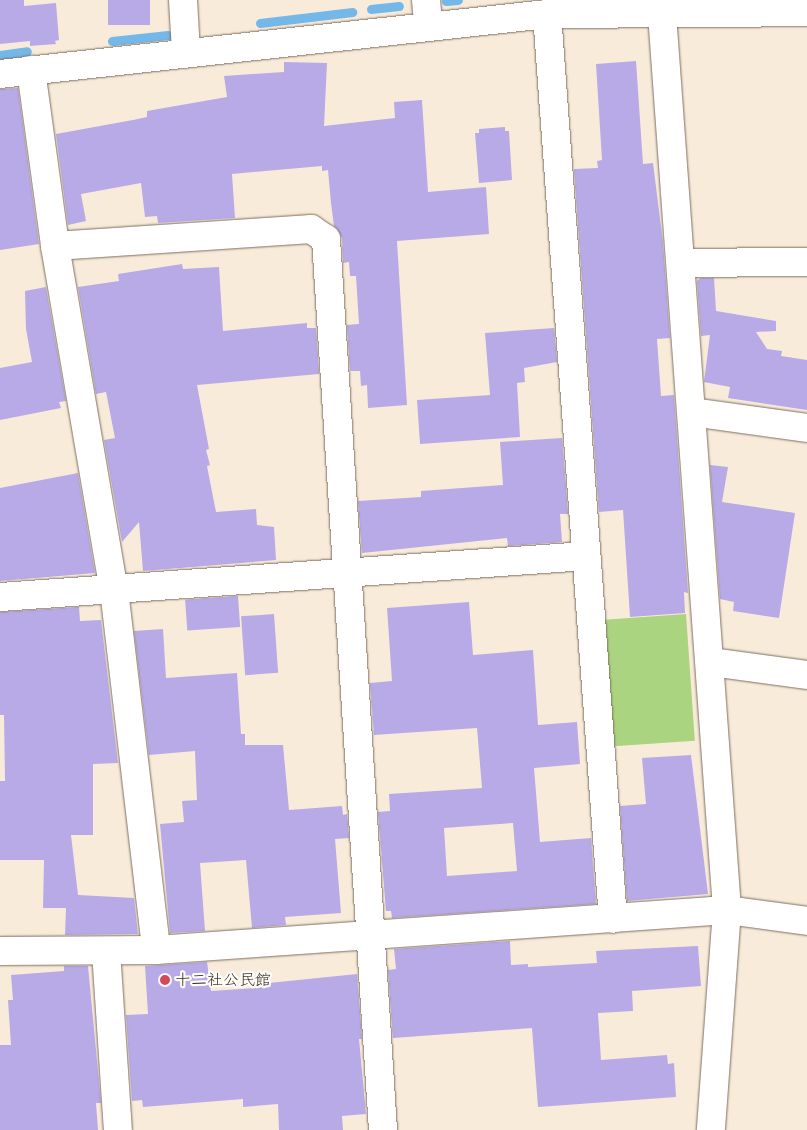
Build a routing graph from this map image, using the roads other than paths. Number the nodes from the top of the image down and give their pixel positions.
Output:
1 (183, 0) edge
2 (661, 6) edge
3 (427, 12) edge
4 (807, 12) edge
5 (547, 14) junction
6 (186, 52) junction
7 (30, 70) junction
8 (0, 74) edge
9 (55, 246) junction
10 (807, 262) edge
11 (680, 263) junction
12 (692, 412) junction
13 (807, 428) edge
14 (587, 556) junction
15 (347, 572) junction
16 (114, 590) junction
17 (0, 597) edge
18 (711, 662) junction
19 (807, 674) edge
20 (726, 910) junction
21 (613, 919) junction
22 (807, 921) edge
23 (368, 935) junction
24 (156, 950) junction
25 (106, 951) junction
26 (0, 952) edge
27 (118, 1130) edge
28 (383, 1130) edge
29 (710, 1130) edge

1 - 6 street
2 - 4 street
2 - 5 street
2 - 11 street
3 - 5 street
3 - 6 street
5 - 14 street
6 - 7 street
7 - 8 street
7 - 9 street
9 - 15 street
9 - 16 street
10 - 11 street
11 - 12 street
12 - 13 street
12 - 18 street
14 - 15 street
14 - 21 street
15 - 16 street
15 - 23 street
16 - 17 street
16 - 24 street
18 - 19 street
18 - 20 street
20 - 21 street
20 - 22 street
20 - 29 street
21 - 23 street
23 - 24 street
23 - 28 street
24 - 25 street
25 - 26 street
25 - 27 street

